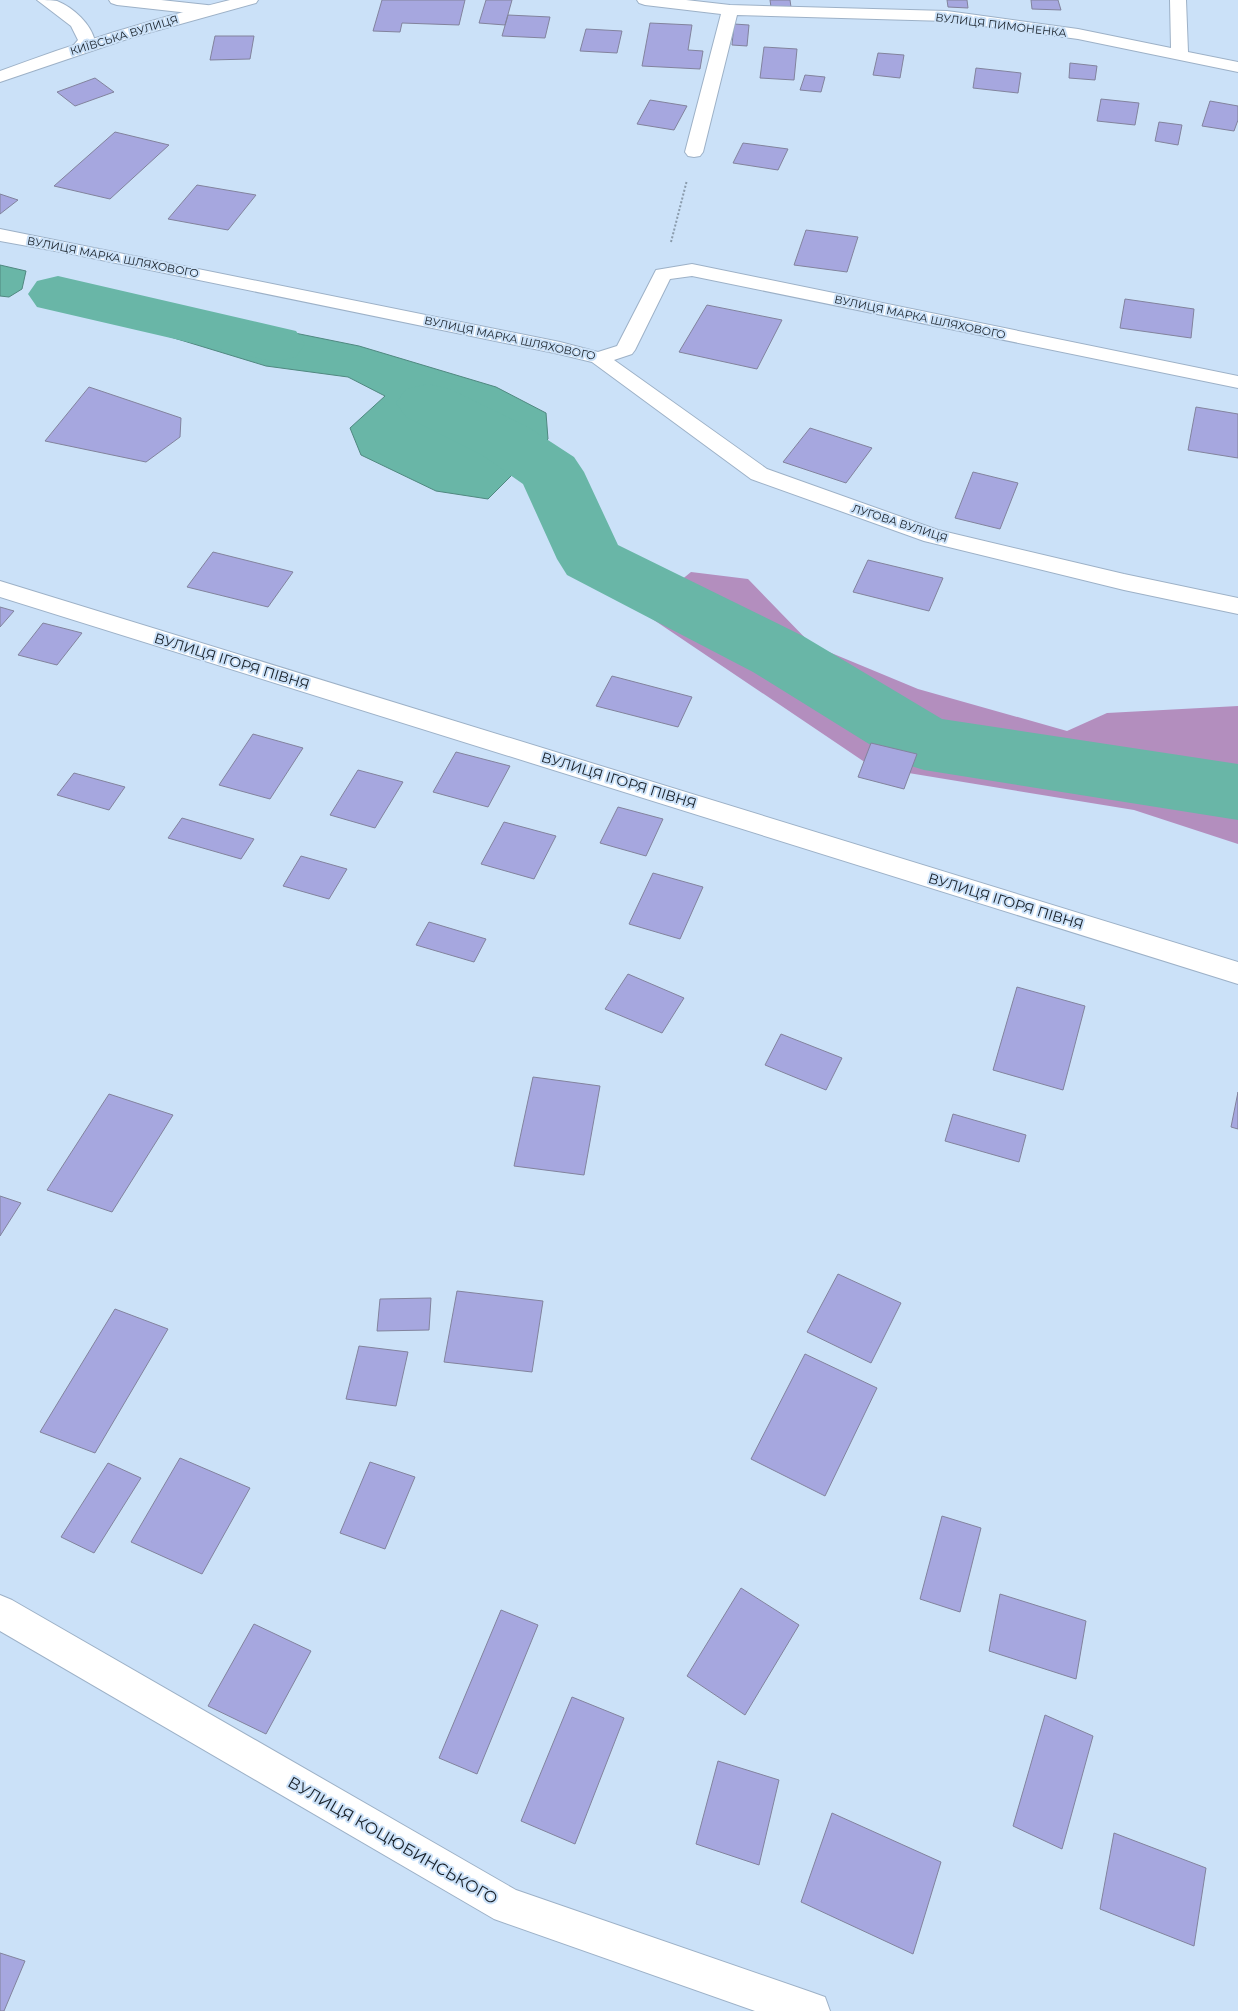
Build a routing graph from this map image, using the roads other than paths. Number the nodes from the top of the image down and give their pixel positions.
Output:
1 (45, 0) edge
2 (118, 0) edge
3 (250, 0) edge
4 (645, 0) edge
5 (1178, 0) edge
6 (208, 10) junction
7 (730, 10) junction
8 (83, 41) junction
9 (1180, 55) junction
10 (1238, 67) edge
11 (0, 77) edge
12 (694, 152) road end
13 (0, 235) edge
14 (599, 358) junction
15 (1238, 382) edge
16 (0, 590) edge
17 (1238, 606) edge
18 (1238, 973) edge
19 (0, 1612) edge
20 (812, 2011) edge

1 - 8 street
2 - 6 street
3 - 6 street, КИЇВСЬКА ВУЛИЦЯ
4 - 7 street, ВУЛИЦЯ ПИМОНЕНКА
5 - 9 street
6 - 8 street, КИЇВСЬКА ВУЛИЦЯ
7 - 9 street, ВУЛИЦЯ ПИМОНЕНКА
7 - 12 street
8 - 11 street, КИЇВСЬКА ВУЛИЦЯ
9 - 10 street, ВУЛИЦЯ ПИМОНЕНКА
13 - 14 street, ВУЛИЦЯ МАРКА ШЛЯХОВОГО
14 - 15 street, ВУЛИЦЯ МАРКА ШЛЯХОВОГО
14 - 17 street, ЛУГОВА ВУЛИЦЯ
16 - 18 street, ВУЛИЦЯ ІГОРЯ ПІВНЯ
19 - 20 street, ВУЛИЦЯ КОЦЮБИНСЬКОГО

